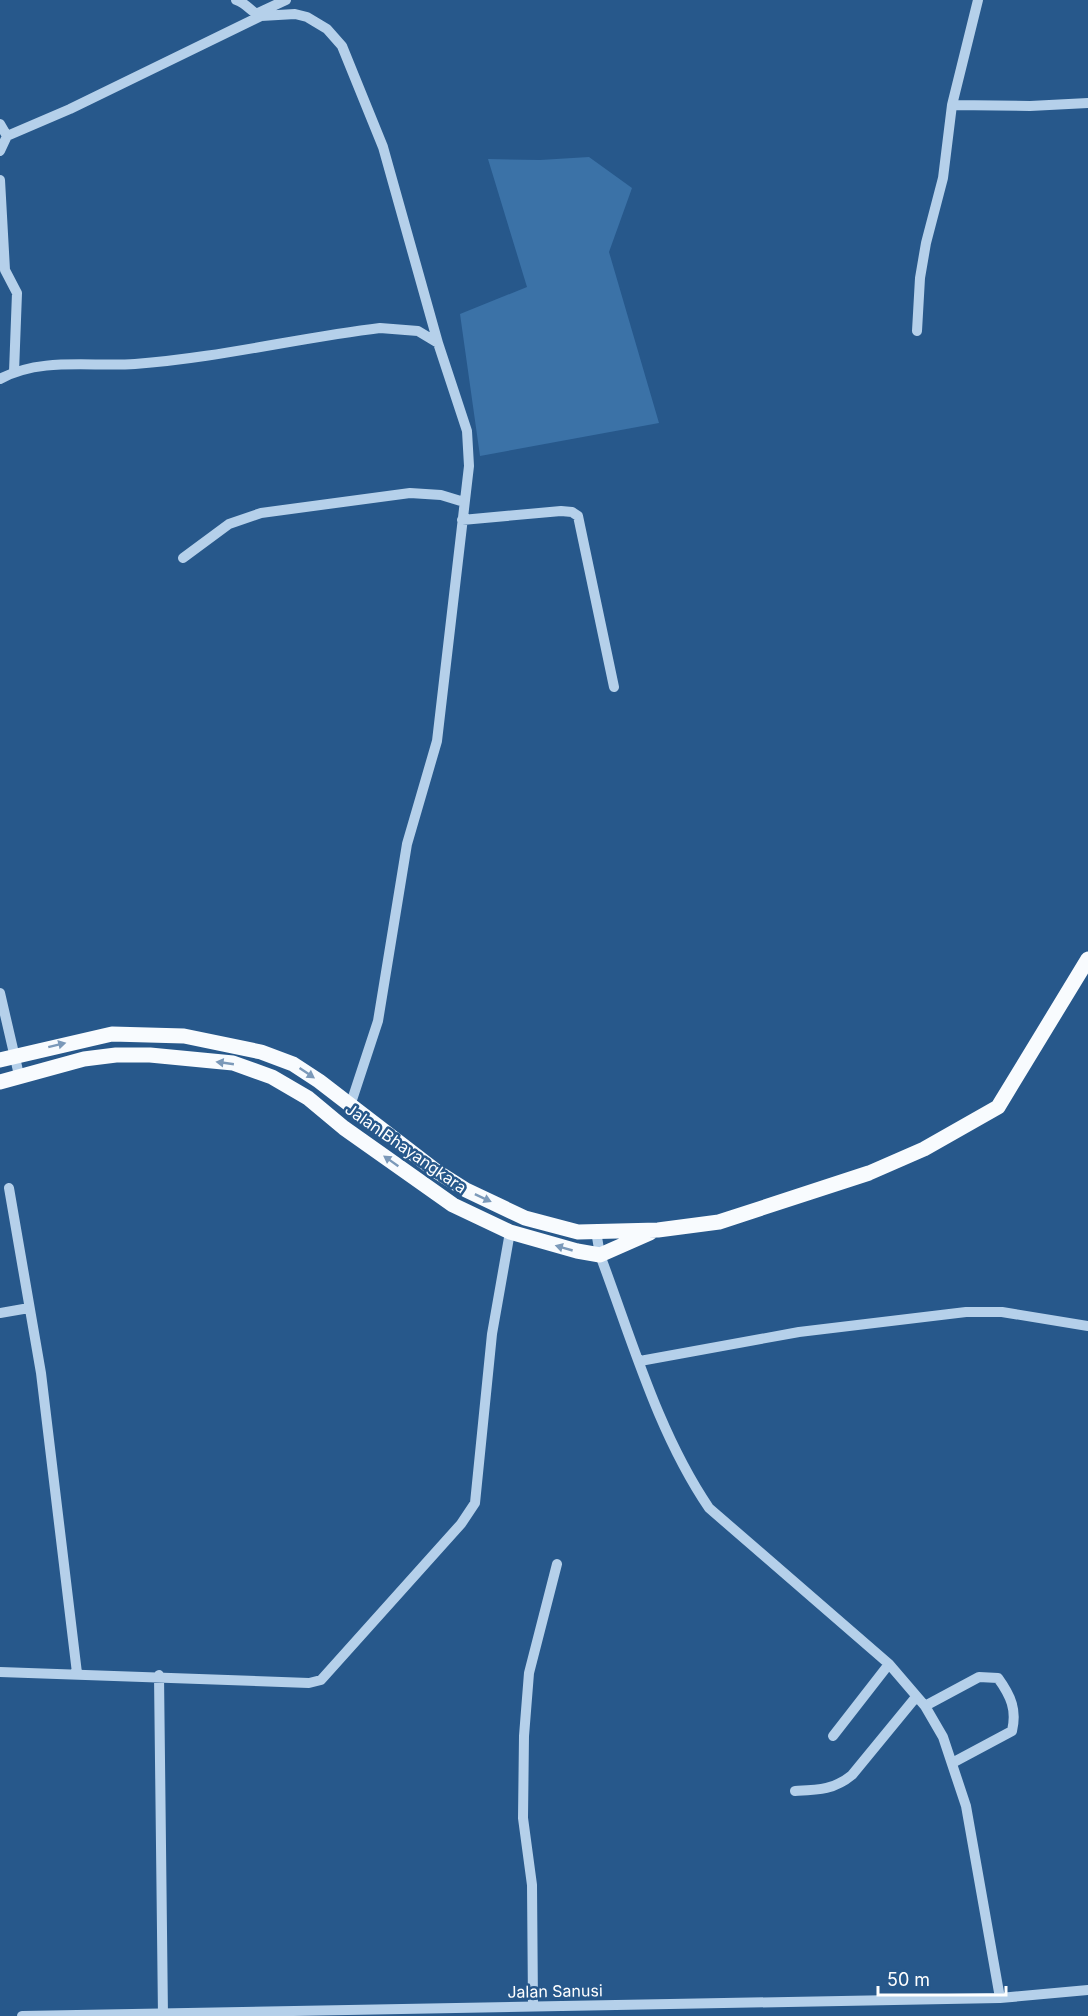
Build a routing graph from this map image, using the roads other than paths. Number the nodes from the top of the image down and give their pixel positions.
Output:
1 (286, 0) edge
2 (978, 0) edge
3 (241, 1) edge
4 (258, 15) junction
5 (1088, 103) edge
6 (952, 105) junction
7 (0, 124) edge
8 (7, 136) junction
9 (0, 151) edge
10 (0, 180) edge
11 (918, 331) dead end
12 (438, 343) junction
13 (14, 372) junction
14 (0, 379) edge
15 (464, 502) junction
16 (462, 520) junction
17 (183, 558) dead end
18 (614, 687) dead end
19 (1088, 959) edge
20 (0, 993) edge
21 (7, 1057) edge
22 (19, 1075) junction
23 (0, 1082) edge
24 (350, 1106) junction
25 (9, 1188) dead end
26 (658, 1230) junction
27 (596, 1231) junction
28 (510, 1232) junction
29 (600, 1255) junction
30 (29, 1308) junction
31 (0, 1313) edge
32 (1088, 1326) edge
33 (640, 1361) junction
34 (557, 1564) dead end
35 (889, 1664) junction
36 (0, 1672) edge
37 (77, 1673) junction
38 (159, 1675) junction
39 (916, 1696) junction
40 (925, 1706) junction
41 (832, 1736) dead end
42 (954, 1762) junction
43 (795, 1791) dead end
44 (1088, 1990) edge
45 (1000, 1998) junction
46 (533, 2006) junction
47 (164, 2015) edge
48 (22, 2016) edge

1 - 4 street
2 - 6 street
3 - 4 street
4 - 8 street
4 - 12 street
5 - 6 street
6 - 11 street
7 - 8 street
8 - 9 street
10 - 13 street
12 - 13 street
12 - 15 street
13 - 14 street
15 - 16 street
15 - 17 street
16 - 18 street
16 - 24 street
19 - 26 main road
20 - 21 street
21 - 22 street
21 -> 24 main road, Jalan Bhayangkara
22 - 23 main road, Jalan Bhayangkara
28 -> 22 main road, Jalan Bhayangkara
24 -> 27 main road, Jalan Bhayangkara
25 - 30 street
26 - 27 main road, Jalan Bhayangkara
26 - 29 main road
27 - 29 street
29 -> 28 main road, Jalan Bhayangkara
28 - 38 street
29 - 33 street
30 - 31 street
30 - 37 street
32 - 33 street
33 - 35 street
34 - 46 street
35 - 39 street
35 - 41 street
36 - 37 street
37 - 38 street
38 - 47 street
39 - 40 street
39 - 43 street
40 - 42 street
40 - 42 street
42 - 45 street
44 - 45 street, Jalan Sanusi
45 - 46 street, Jalan Sanusi
46 - 47 street, Jalan Sanusi
47 - 48 street, Jalan Sanusi

